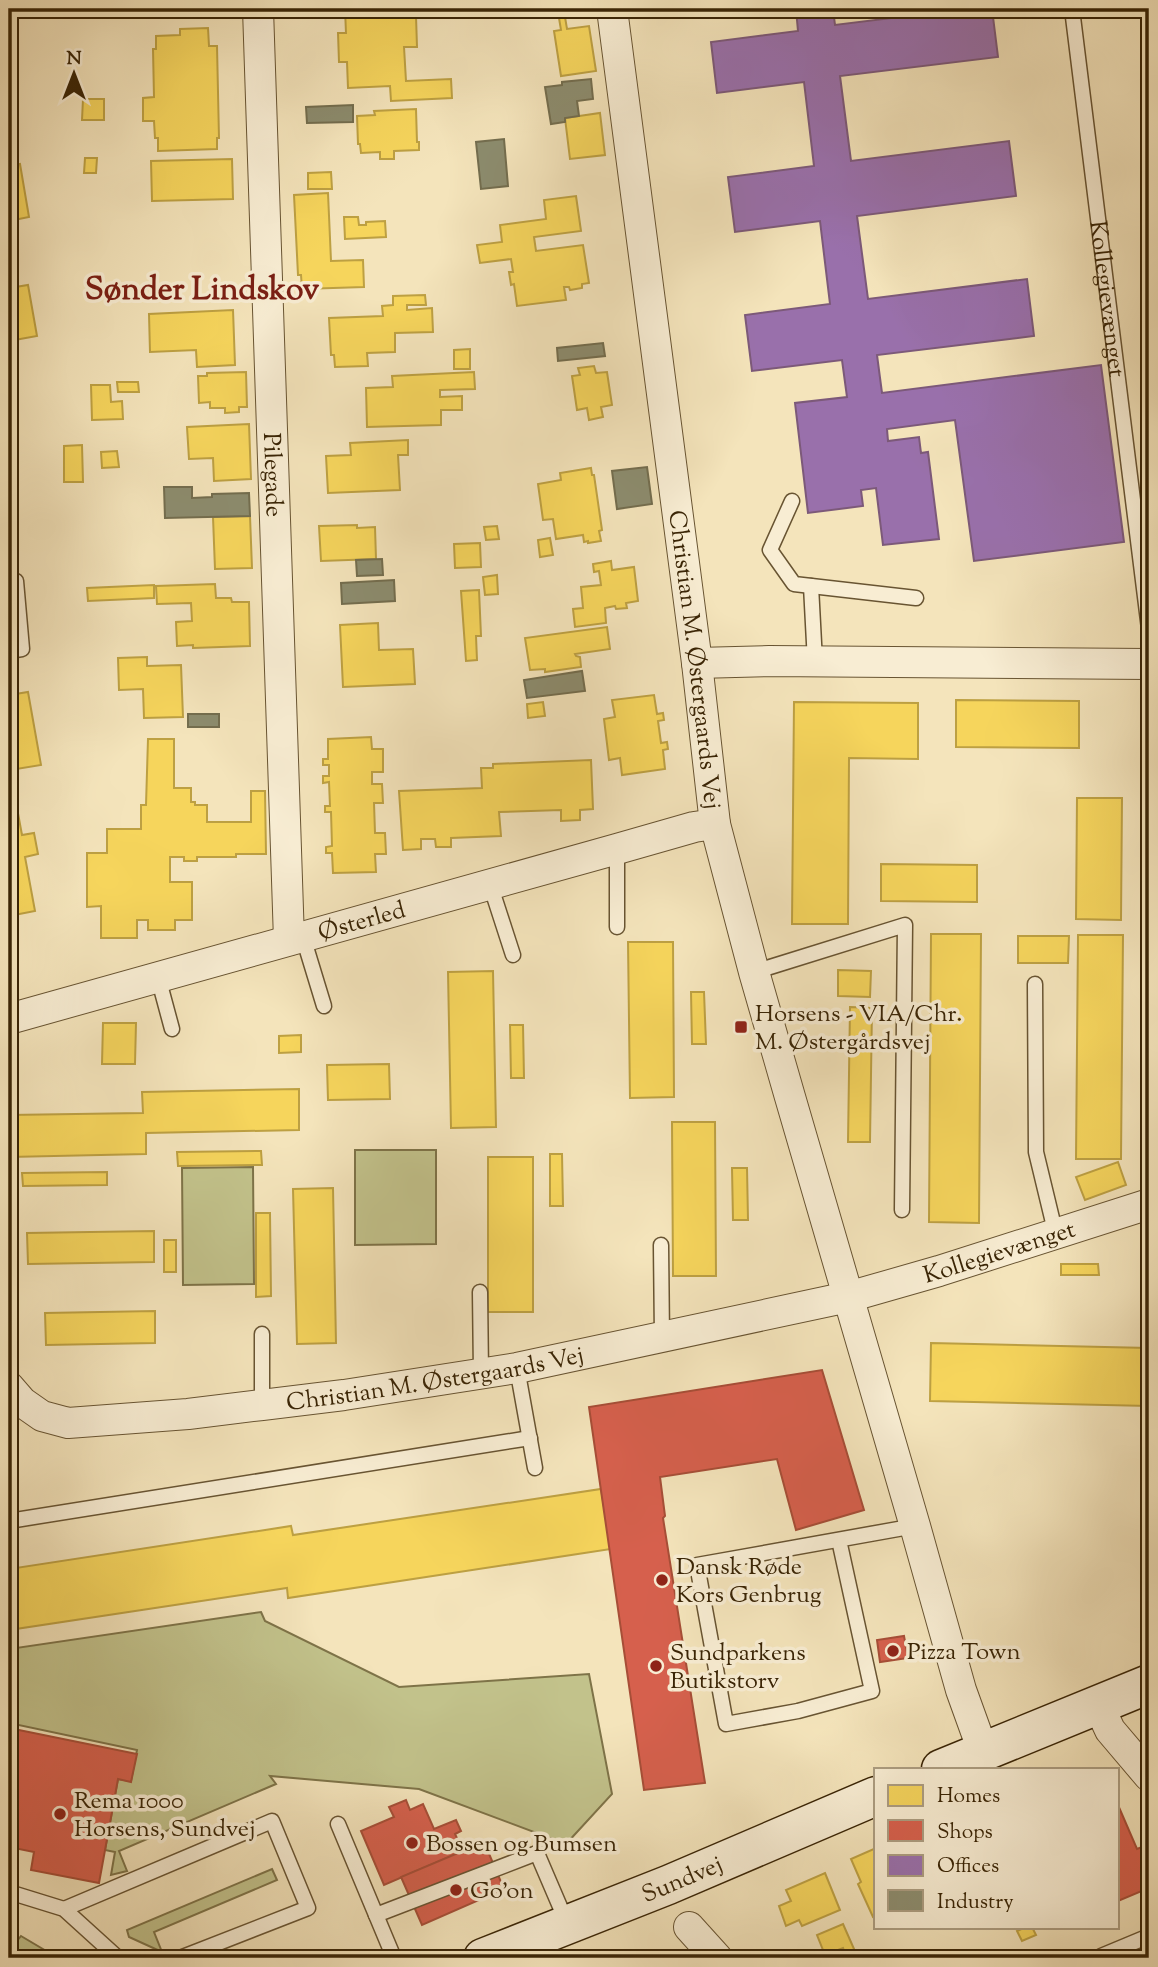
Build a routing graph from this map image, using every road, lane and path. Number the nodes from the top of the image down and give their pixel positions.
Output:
1 (258, 9) edge
2 (612, 9) edge
3 (1072, 9) edge
4 (792, 501) dead end
5 (16, 581) dead end
6 (811, 586) junction
7 (916, 598) dead end
8 (1149, 629) edge
9 (9, 652) edge
10 (815, 662) junction
11 (697, 663) junction
12 (1149, 664) edge
13 (715, 824) junction
14 (617, 849) junction
15 (490, 884) junction
16 (617, 927) dead end
17 (296, 939) junction
18 (513, 955) dead end
19 (754, 972) junction
20 (158, 977) junction
21 (1035, 984) dead end
22 (324, 1006) dead end
23 (9, 1019) edge
24 (172, 1029) dead end
25 (1149, 1204) edge
26 (902, 1210) dead end
27 (1056, 1234) junction
28 (661, 1245) dead end
29 (480, 1292) dead end
30 (848, 1297) junction
31 (262, 1335) dead end
32 (662, 1338) junction
33 (517, 1368) junction
34 (481, 1374) junction
35 (15, 1394) edge
36 (262, 1405) junction
37 (530, 1438) junction
38 (535, 1468) dead end
39 (9, 1521) edge
40 (915, 1526) junction
41 (839, 1540) junction
42 (1149, 1684) edge
43 (1098, 1704) junction
44 (983, 1751) junction
45 (943, 1768) edge
46 (1149, 1776) edge
47 (874, 1797) edge
48 (338, 1824) dead end
49 (9, 1892) edge
50 (64, 1909) junction
51 (376, 1915) junction
52 (568, 1925) junction
53 (689, 1927) dead end
54 (1149, 1936) edge
55 (1101, 1956) dead end
56 (118, 1958) edge
57 (180, 1958) edge
58 (394, 1958) edge
59 (483, 1958) edge
60 (717, 1958) edge

1 - 17 street, Pilegade
2 - 11 street, Christian M. Østergaards Vej
3 - 8 lane, Kollegievænget
4 - 6 lane
5 - 9 lane
6 - 7 lane
6 - 10 lane
10 - 11 street
10 - 12 street
11 - 13 street, Christian M. Østergaards Vej
13 - 14 street, Østerled
13 - 19 street, Christian M. Østergaards Vej
14 - 15 street, Østerled
14 - 16 lane
15 - 17 street, Østerled
15 - 18 lane
17 - 20 street, Østerled
17 - 22 lane
19 - 26 lane
19 - 30 street, Christian M. Østergaards Vej
20 - 23 street, Østerled
20 - 24 lane
21 - 27 lane
25 - 27 street, Kollegievænget
27 - 30 street, Kollegievænget
28 - 32 lane
29 - 34 lane
30 - 32 street, Christian M. Østergaards Vej
30 - 40 street, Christian M. Østergaards Vej
31 - 36 lane
32 - 33 street, Christian M. Østergaards Vej
33 - 34 street, Christian M. Østergaards Vej
33 - 37 lane
34 - 36 street, Christian M. Østergaards Vej
35 - 36 street, Christian M. Østergaards Vej
37 - 38 lane
37 - 39 lane
40 - 41 lane
40 - 44 street, Christian M. Østergaards Vej
41 - 41 lane
42 - 43 main road
43 - 44 main road
43 - 46 street
44 - 45 main road
47 - 52 main road, Sundvej
48 - 51 lane
49 - 50 lane
50 - 56 lane
50 - 57 lane
51 - 52 lane
51 - 58 lane
52 - 59 main road, Sundvej
53 - 60 street
54 - 55 lane

